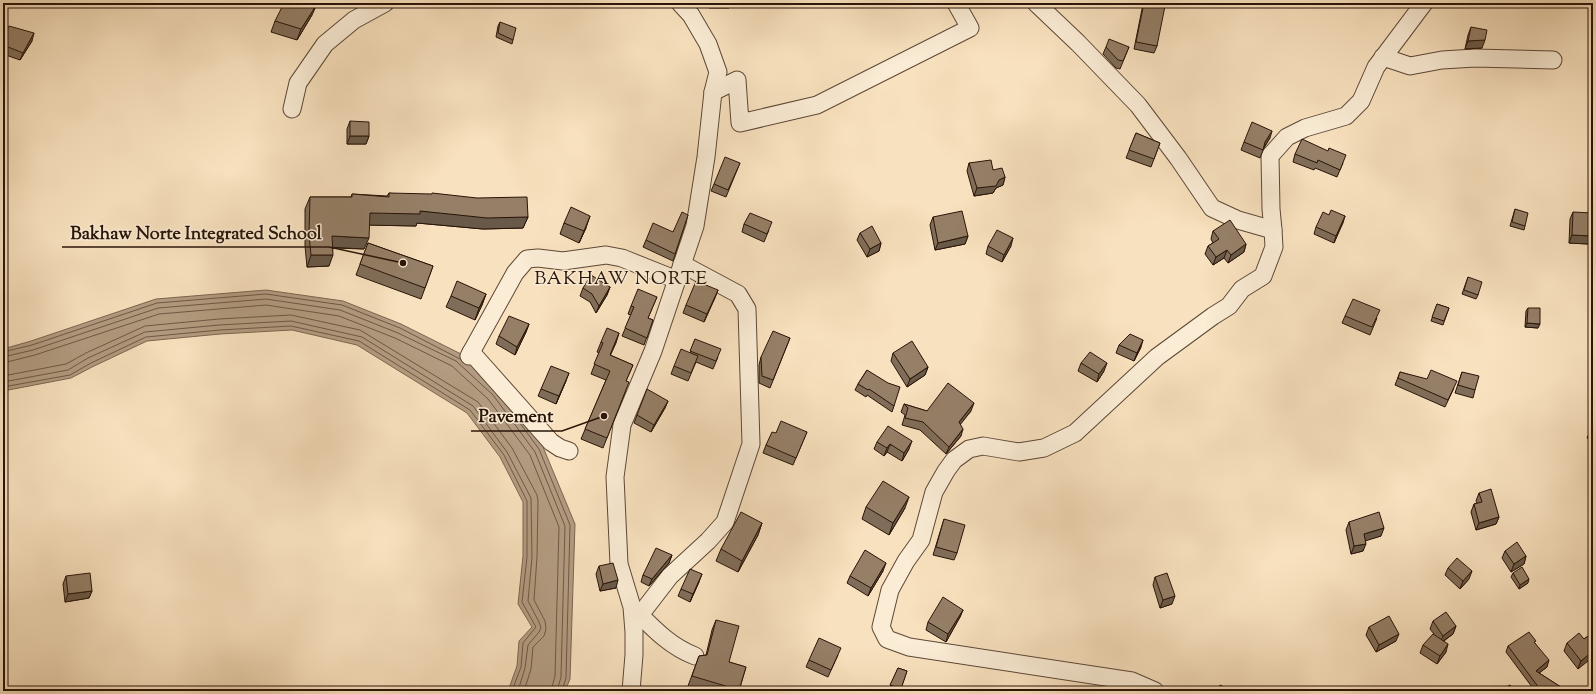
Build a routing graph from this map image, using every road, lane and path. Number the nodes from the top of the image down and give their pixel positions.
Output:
1 (385, 3) edge
2 (680, 3) edge
3 (956, 3) edge
4 (1036, 3) edge
5 (1424, 3) edge
6 (1383, 57) junction
7 (1553, 60) dead end
8 (713, 92) junction
9 (292, 109) dead end
10 (1273, 230) junction
11 (682, 264) junction
12 (677, 280) junction
13 (569, 451) dead end
14 (636, 611) junction
15 (695, 656) dead end
16 (631, 691) edge
17 (1155, 691) edge

1 - 9 street
2 - 8 street
3 - 8 street
4 - 10 street
5 - 6 street
6 - 7 street
6 - 10 street
8 - 11 street
10 - 17 street
11 - 12 street
11 - 14 street
12 - 13 street
12 - 14 street
14 - 15 street
14 - 16 street

